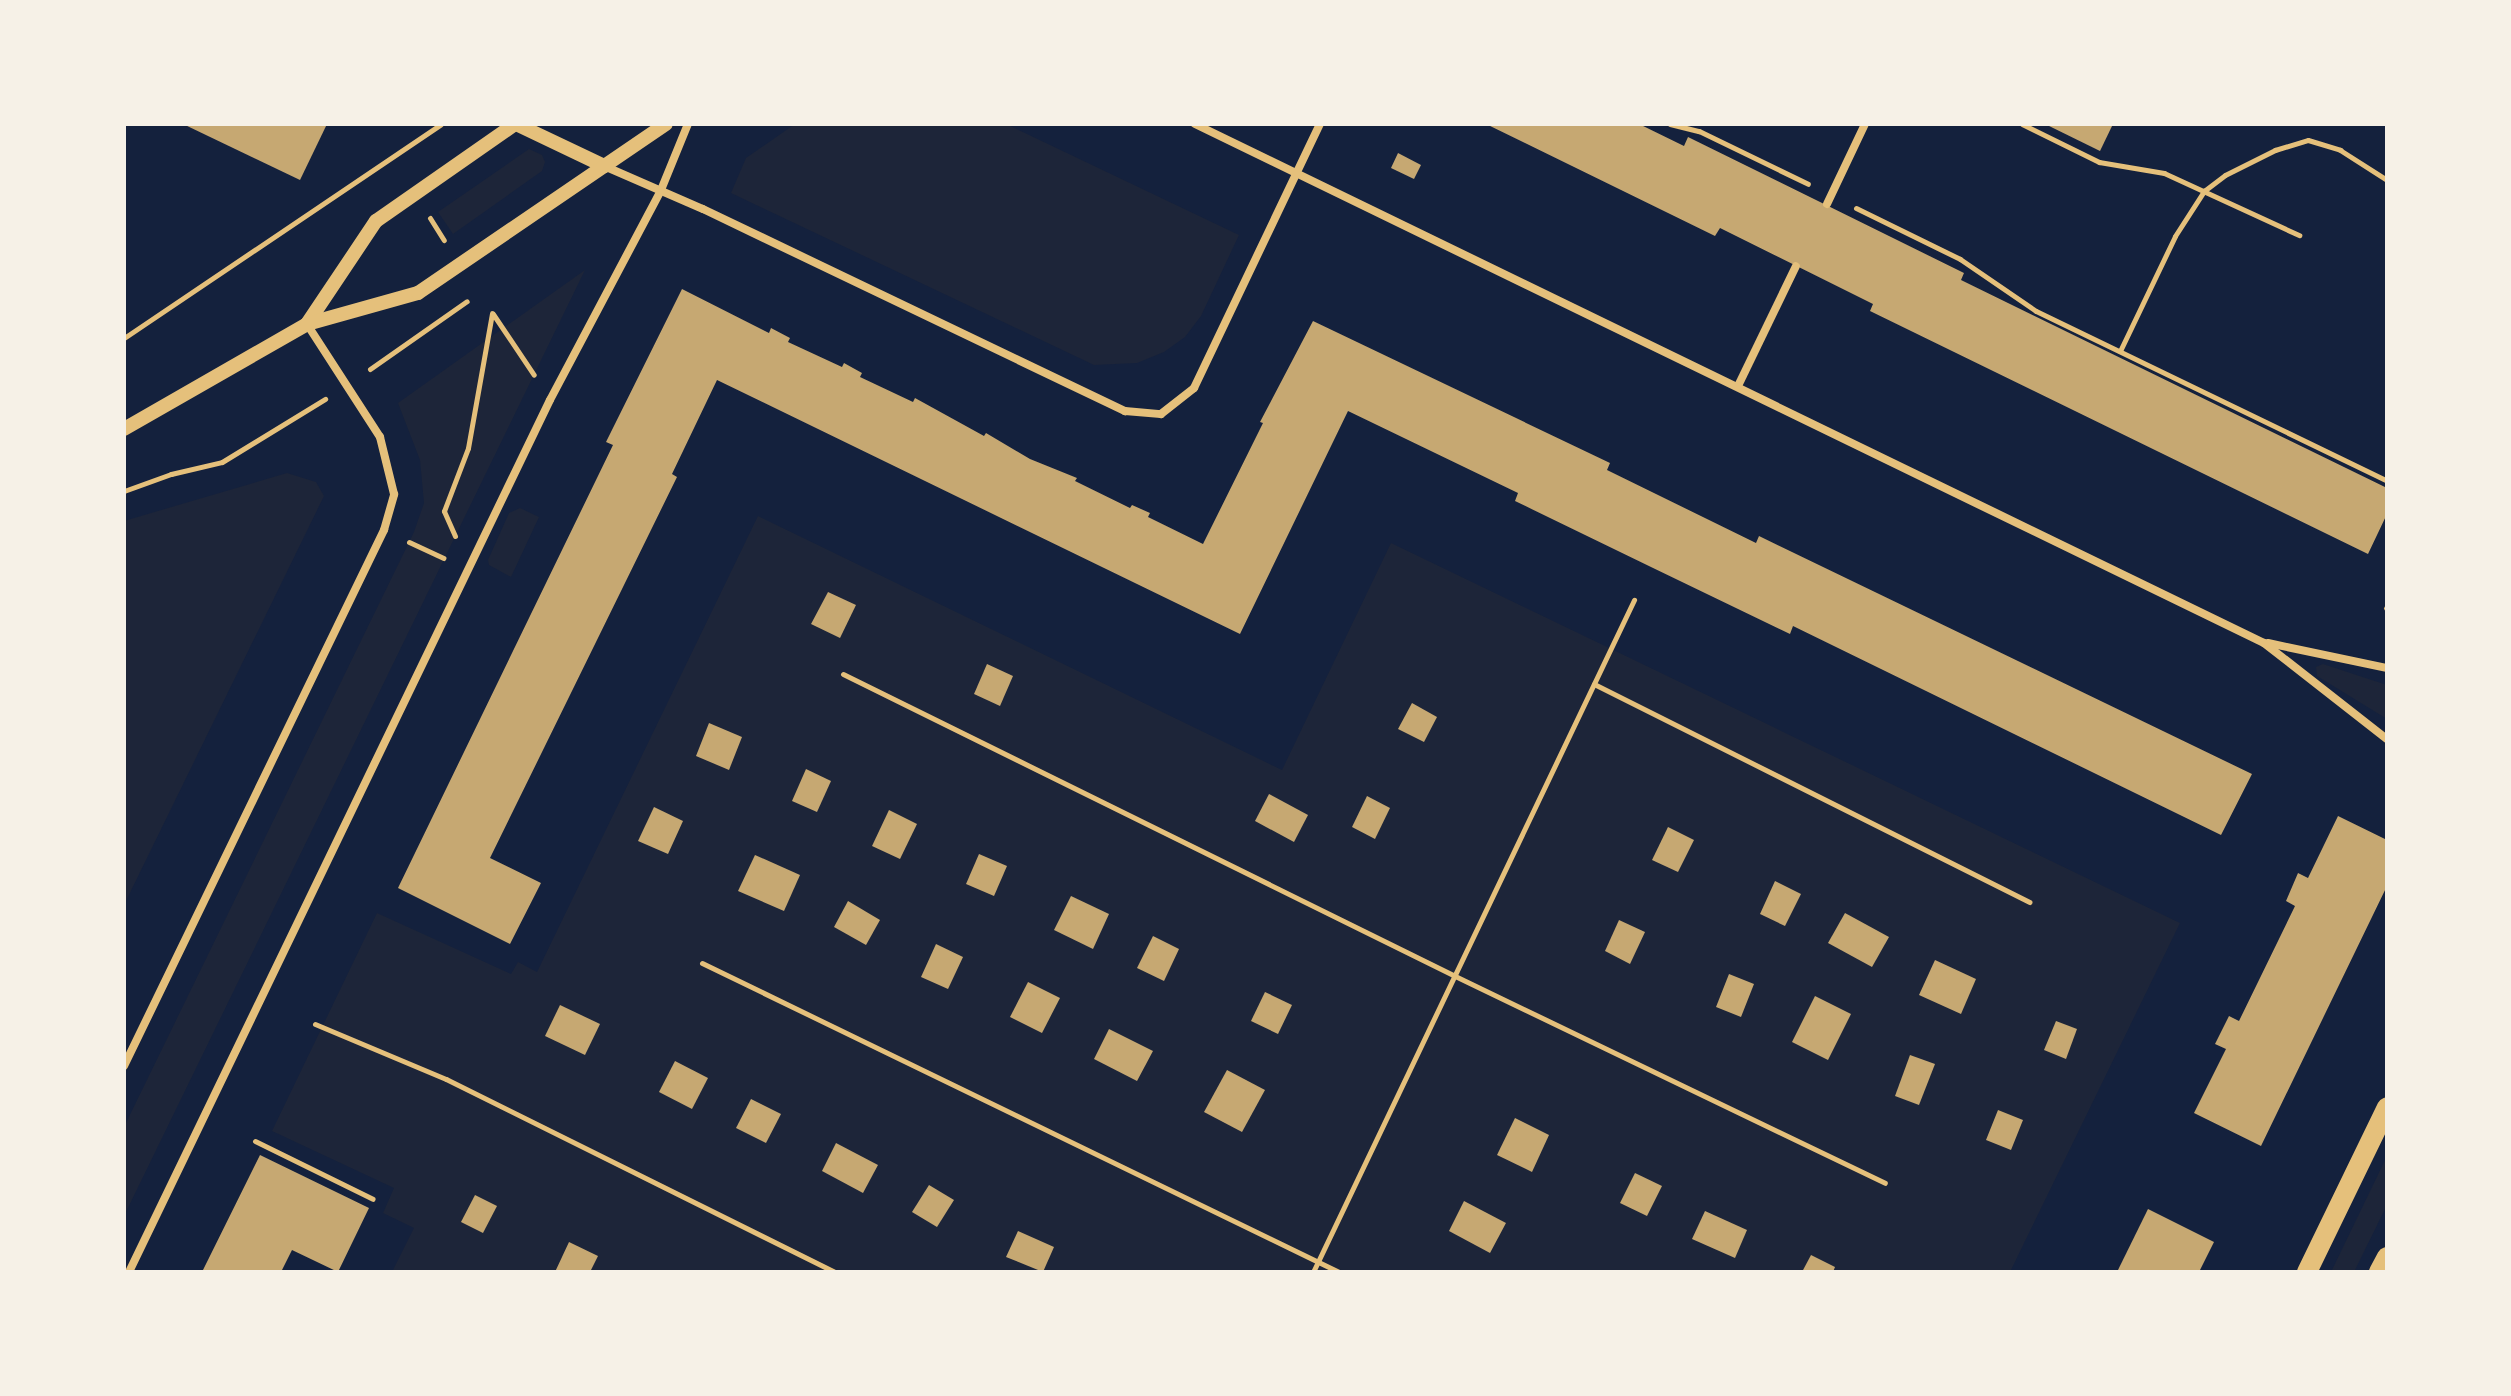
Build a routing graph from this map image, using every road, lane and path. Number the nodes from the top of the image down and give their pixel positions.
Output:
1 (441, 124) edge
2 (515, 124) edge
3 (666, 124) edge
4 (688, 124) edge
5 (1195, 124) edge
6 (1320, 124) edge
7 (1670, 124) edge
8 (1865, 124) edge
9 (2022, 124) edge
10 (604, 166) junction
11 (1298, 173) junction
12 (2387, 180) edge
13 (1808, 184) dead end
14 (661, 190) junction
15 (2204, 191) junction
16 (1827, 204) dead end
17 (1856, 208) dead end
18 (429, 217) dead end
19 (2299, 235) dead end
20 (444, 240) dead end
21 (1796, 266) dead end
22 (307, 324) junction
23 (124, 338) edge
24 (2120, 351) junction
25 (1738, 386) junction
26 (550, 400) junction
27 (124, 429) edge
28 (280, 429) dead end
29 (2387, 481) edge
30 (124, 491) edge
31 (409, 542) dead end
32 (444, 559) dead end
33 (469, 570) junction
34 (1634, 600) dead end
35 (2264, 643) junction
36 (2387, 668) edge
37 (843, 674) dead end
38 (1594, 684) junction
39 (2387, 739) edge
40 (2030, 902) dead end
41 (702, 963) dead end
42 (1455, 976) junction
43 (315, 1024) dead end
44 (124, 1066) edge
45 (2387, 1107) edge
46 (255, 1141) dead end
47 (1885, 1183) dead end
48 (373, 1199) dead end
49 (2387, 1257) edge
50 (1319, 1262) junction
51 (129, 1272) edge
52 (834, 1272) edge
53 (1313, 1272) edge
54 (1339, 1272) edge
55 (2307, 1272) edge
56 (2379, 1272) edge

1 - 23 path
2 - 10 street
2 - 22 street
3 - 10 street
4 - 14 street
5 - 11 street
6 - 11 street
7 - 13 path
8 - 16 street
9 - 15 path
10 - 14 street
10 - 22 street
11 - 14 street
11 - 25 street
12 - 15 path
14 - 26 street
15 - 19 path
15 - 24 path
17 - 24 path
18 - 20 path
21 - 25 street
22 - 27 street
22 - 44 street
24 - 29 path
25 - 35 street
26 - 33 street
26 - 33 path
28 - 30 path
31 - 32 path
33 - 51 street
34 - 38 path
35 - 36 street
35 - 39 street
37 - 42 path
38 - 40 path
38 - 42 path
41 - 50 path
42 - 47 path
42 - 50 path
43 - 52 path
45 - 55 main road
46 - 48 path
49 - 56 main road
50 - 53 path
50 - 54 path

